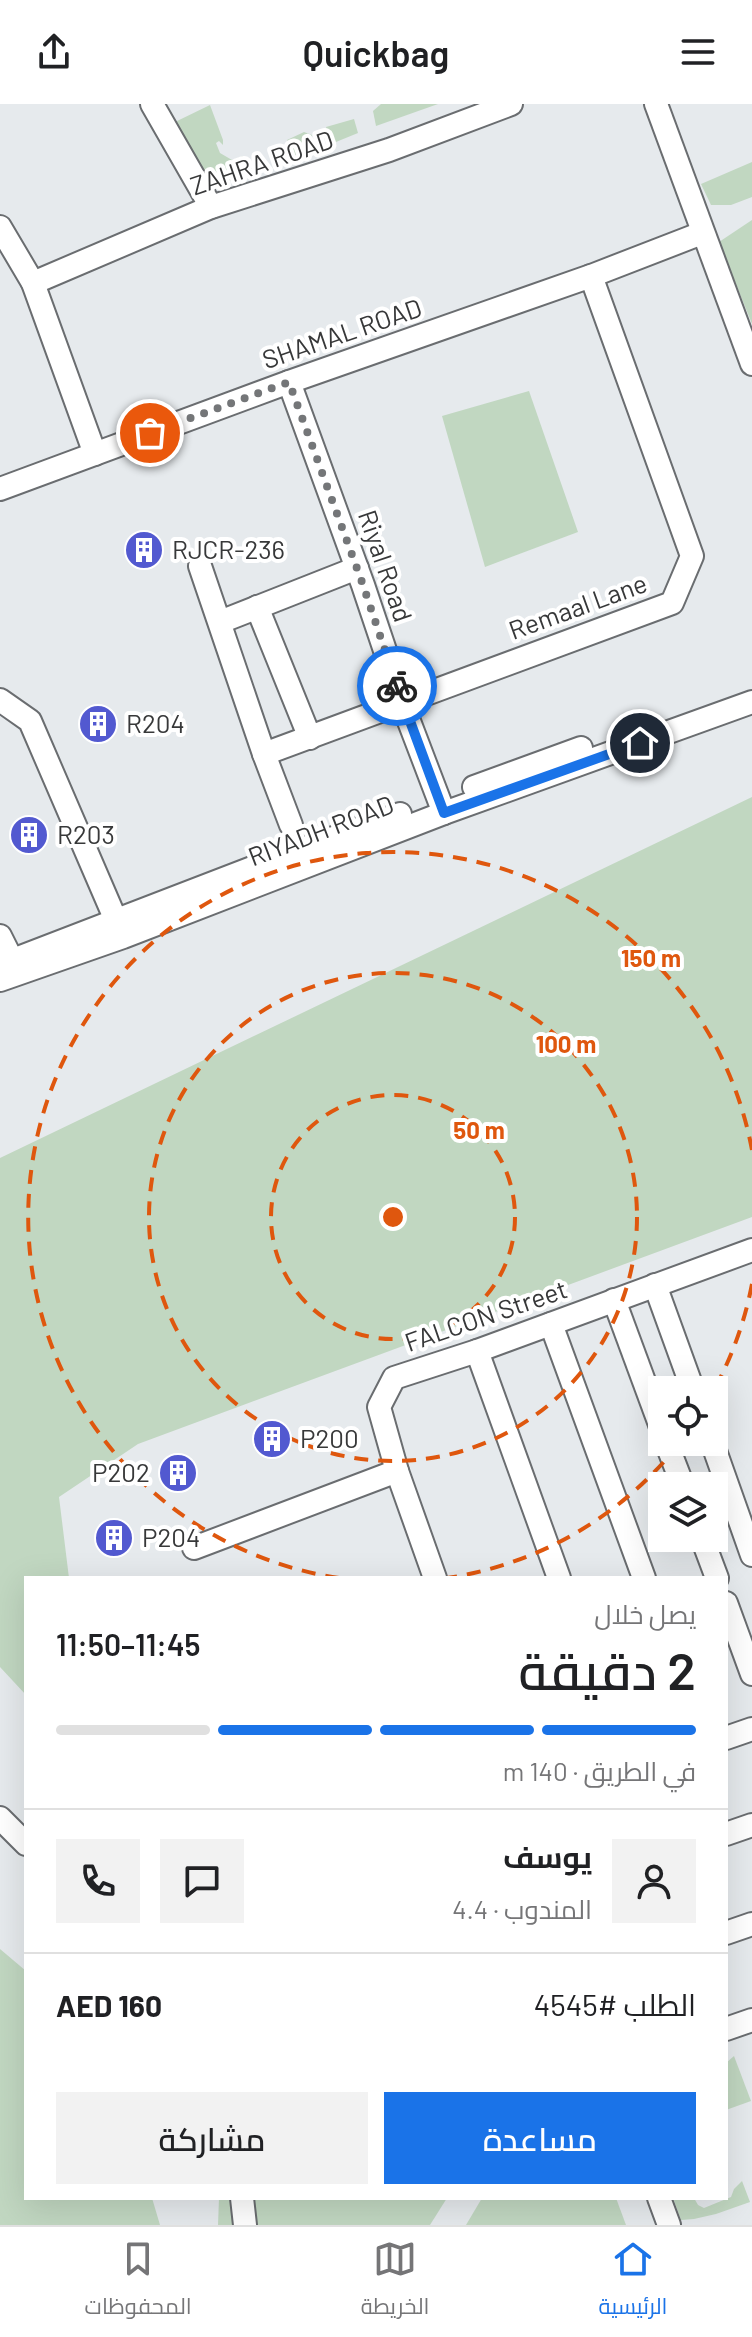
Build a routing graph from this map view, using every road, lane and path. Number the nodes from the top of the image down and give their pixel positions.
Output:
1 (152, 104) edge
2 (511, 104) edge
3 (656, 104) edge
4 (211, 207) junction
5 (0, 227) edge
6 (702, 233) junction
7 (591, 276) junction
8 (33, 283) junction
9 (752, 364) edge
10 (289, 382) junction
11 (95, 454) junction
12 (0, 489) edge
13 (200, 566) dead end
14 (357, 568) junction
15 (257, 607) junction
16 (220, 622) junction
17 (752, 689) edge
18 (0, 700) edge
19 (752, 702) edge
20 (403, 703) junction
21 (310, 738) junction
22 (264, 754) junction
23 (442, 807) junction
24 (291, 825) dead end
25 (119, 928) junction
26 (0, 936) edge
27 (8, 969) edge
28 (752, 1250) edge
29 (655, 1285) junction
30 (614, 1300) junction
31 (551, 1324) junction
32 (477, 1351) junction
33 (688, 1376) edge
34 (648, 1392) edge
35 (717, 1456) edge
36 (397, 1471) junction
37 (194, 1548) dead end
38 (707, 1552) edge
39 (752, 1555) edge
40 (434, 1576) edge
41 (558, 1576) edge
42 (643, 1576) edge
43 (716, 1576) edge
44 (728, 1608) edge
45 (752, 1674) edge
46 (752, 1729) edge
47 (728, 1737) edge
48 (0, 1818) edge
49 (752, 1825) edge
50 (728, 1833) edge
51 (24, 1842) edge
52 (752, 1924) edge
53 (728, 1932) edge
54 (242, 2200) edge
55 (660, 2200) edge
56 (245, 2225) edge
57 (669, 2225) edge

1 - 4 street
2 - 4 street, ZAHRA ROAD
3 - 6 street
4 - 8 street, ZAHRA ROAD
5 - 8 street
6 - 7 street, SHAMAL ROAD
6 - 9 street
7 - 10 street, SHAMAL ROAD
7 - 20 street, Remaal Lane
8 - 11 street
10 - 11 street, SHAMAL ROAD
10 - 14 street, Riyal Road
11 - 12 street, SHAMAL ROAD
13 - 16 street
14 - 15 street
14 - 20 street, Riyal Road
15 - 16 street
15 - 21 street
16 - 22 street
17 - 23 street, RIYADH ROAD
18 - 25 street
19 - 23 street, RIYADH ROAD
20 - 21 street, Remaal Lane
20 - 23 street, Riyal Road
21 - 22 street, Remaal Lane
22 - 24 street
23 - 25 street, RIYADH ROAD
25 - 27 street, RIYADH ROAD
26 - 27 street
28 - 29 street, FALCON Street
29 - 30 street, FALCON Street
29 - 33 street
30 - 31 street, FALCON Street
30 - 34 street
31 - 32 street, FALCON Street
31 - 42 street
32 - 36 street, FALCON Street
32 - 41 street
35 - 39 street
36 - 37 street
36 - 40 street, FALCON Street
38 - 43 street
44 - 45 street
46 - 47 street
48 - 51 street
49 - 50 street
52 - 53 street
54 - 56 street
55 - 57 street

